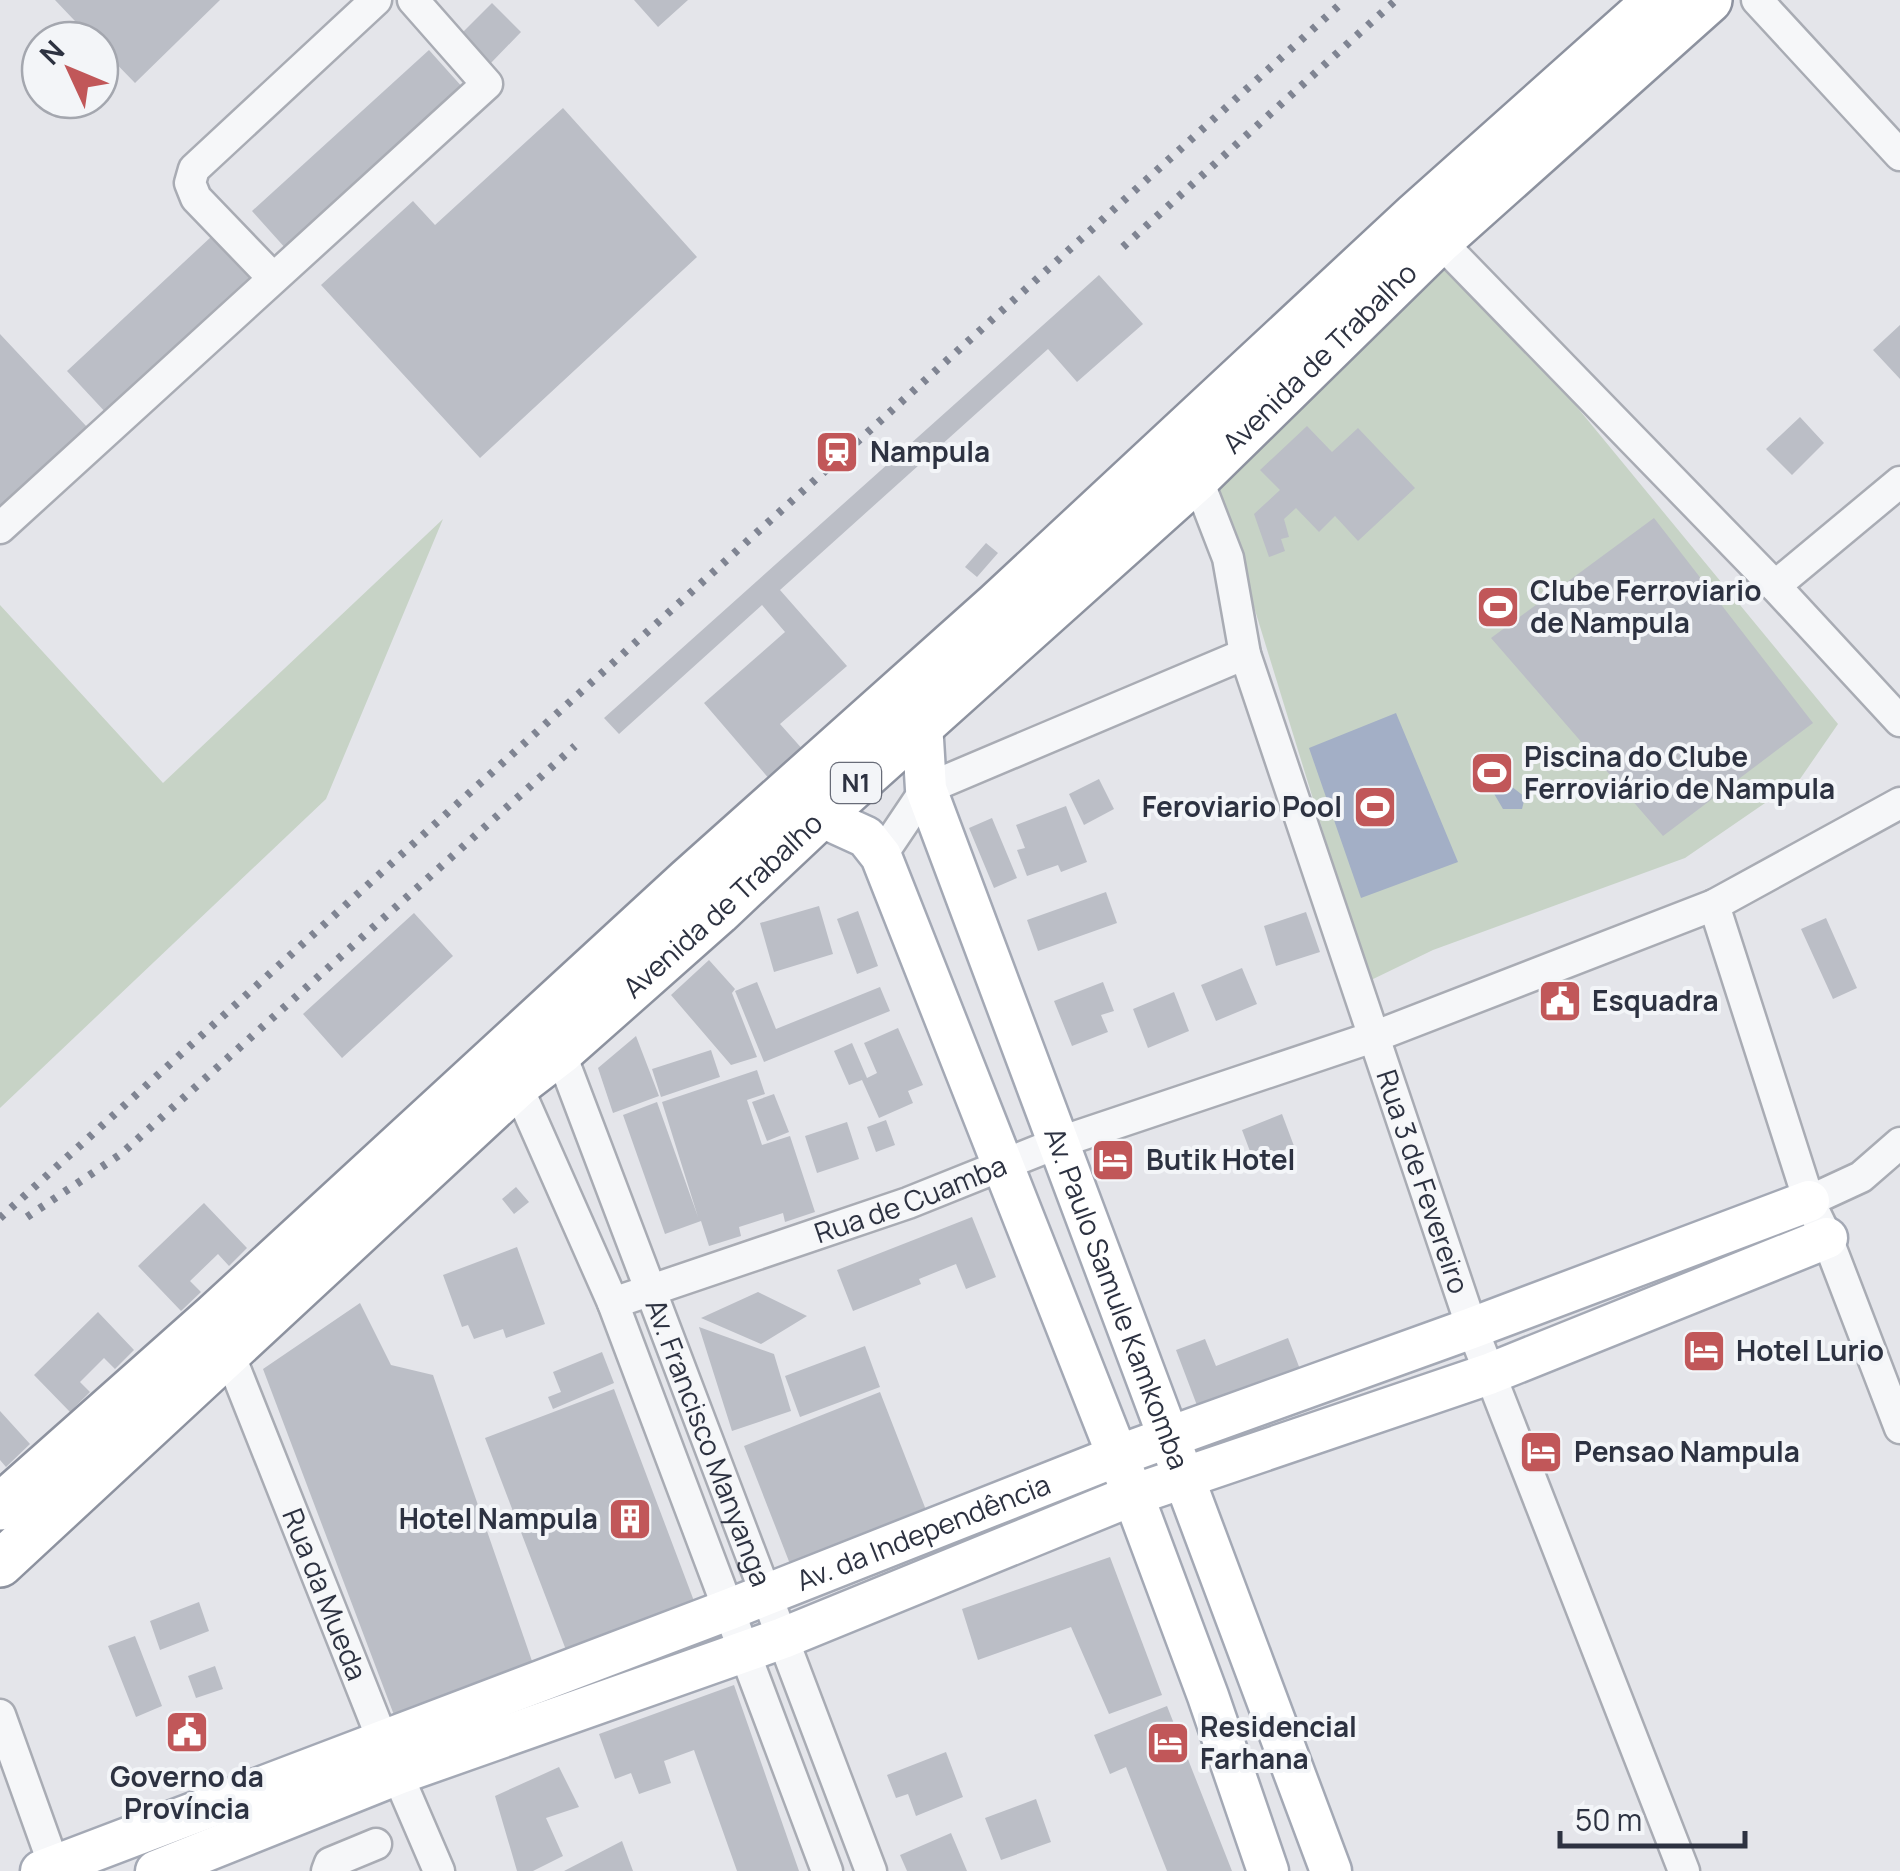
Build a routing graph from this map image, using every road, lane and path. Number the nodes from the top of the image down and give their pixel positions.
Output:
1 (376, 0) edge
2 (414, 0) edge
3 (1657, 0) edge
4 (1709, 0) edge
5 (1757, 0) edge
6 (1900, 155) edge
7 (1427, 228) junction
8 (273, 278) junction
9 (1197, 478) junction
10 (1900, 482) edge
11 (0, 528) edge
12 (1085, 549) junction
13 (1775, 586) junction
14 (1244, 654) junction
15 (1900, 722) edge
16 (922, 724) junction
17 (926, 789) junction
18 (1900, 803) edge
19 (820, 816) junction
20 (881, 856) junction
21 (703, 896) junction
22 (1714, 905) junction
23 (553, 1033) junction
24 (1376, 1036) junction
25 (510, 1068) junction
26 (1060, 1142) junction
27 (1900, 1142) edge
28 (1005, 1164) junction
29 (1861, 1177) junction
30 (1808, 1201) junction
31 (1826, 1238) junction
32 (652, 1289) junction
33 (613, 1303) junction
34 (1472, 1328) junction
35 (222, 1336) junction
36 (1489, 1374) junction
37 (1900, 1428) edge
38 (1169, 1438) junction
39 (1117, 1456) junction
40 (1185, 1476) junction
41 (1133, 1495) junction
42 (0, 1508) edge
43 (0, 1564) edge
44 (748, 1602) junction
45 (783, 1638) junction
46 (744, 1652) junction
47 (0, 1716) edge
48 (390, 1758) junction
49 (376, 1844) dead end
50 (50, 1869) edge
51 (156, 1871) edge
52 (327, 1871) edge
53 (439, 1871) edge
54 (827, 1871) edge
55 (871, 1871) edge
56 (1268, 1871) edge
57 (1331, 1871) edge
58 (1684, 1871) edge

1 - 8 street
2 - 8 street
3 - 7 highway, Avenida de Trabalho / N1
4 - 7 highway, Avenida de Trabalho / N1
5 - 6 street
7 - 9 highway, Avenida de Trabalho / N1
7 - 12 highway, Avenida de Trabalho / N1
7 - 13 street
8 - 11 street
9 - 12 highway, Avenida de Trabalho / N1
9 - 14 street, Rua 3 de Fevereiro
10 - 13 street
12 - 16 highway, Avenida de Trabalho / N1
12 - 21 highway, Avenida de Trabalho / N1
13 - 15 street
14 - 17 street
14 - 24 street, Rua 3 de Fevereiro
16 - 17 main road, Av. Paulo Samule Kamkomba
16 - 19 highway, Avenida de Trabalho / N1
17 - 20 street
17 - 26 main road, Av. Paulo Samule Kamkomba
18 - 22 street, Rua de Cuamba
19 - 20 main road
19 - 21 highway, Avenida de Trabalho / N1
20 - 28 main road, Av. Paulo Samule Kamkomba
21 - 23 highway, Avenida de Trabalho / N1
22 - 24 street, Rua de Cuamba
22 - 30 street
23 - 25 highway, Avenida de Trabalho / N1
23 - 32 street, Av. Francisco Manyanga
24 - 26 street, Rua de Cuamba
24 - 34 street, Rua 3 de Fevereiro
25 - 33 street, Av. Francisco Manyanga
25 - 35 highway, Avenida de Trabalho / N1
26 - 28 street, Rua de Cuamba
26 - 38 main road, Av. Paulo Samule Kamkomba
27 - 29 street
28 - 32 street, Rua de Cuamba
28 - 39 main road, Av. Paulo Samule Kamkomba
29 - 30 street
29 - 31 street
30 - 31 street
30 - 34 main road, Av. da Independência
31 - 36 main road, Av. da Independência
31 - 37 street
32 - 33 street, Rua de Cuamba
32 - 44 street, Av. Francisco Manyanga
33 - 44 street, Av. Francisco Manyanga
34 - 36 street, Rua 3 de Fevereiro
34 - 38 main road, Av. da Independência
35 - 42 highway, Avenida de Trabalho / N1
35 - 43 highway, Avenida de Trabalho / N1
35 - 48 street, Rua da Mueda
36 - 40 main road, Av. da Independência
36 - 58 street, Rua 3 de Fevereiro
38 - 39 main road, Av. da Independência
38 - 40 main road, Av. Paulo Samule Kamkomba
39 - 41 main road, Av. Paulo Samule Kamkomba
39 - 44 main road, Av. da Independência
40 - 41 main road, Av. da Independência
40 - 57 main road, Av. Paulo Samule Kamkomba
41 - 45 main road, Av. da Independência
41 - 56 main road, Av. Paulo Samule Kamkomba
44 - 45 street, Av. Francisco Manyanga
44 - 46 street, Av. Francisco Manyanga
44 - 48 main road, Av. da Independência
45 - 46 main road, Av. da Independência
45 - 55 street, Av. Francisco Manyanga
46 - 48 main road, Av. da Independência
46 - 54 street, Av. Francisco Manyanga
47 - 50 street
48 - 50 main road, Av. da Independência
48 - 51 main road, Av. da Independência
48 - 53 street, Rua da Mueda
49 - 52 street

